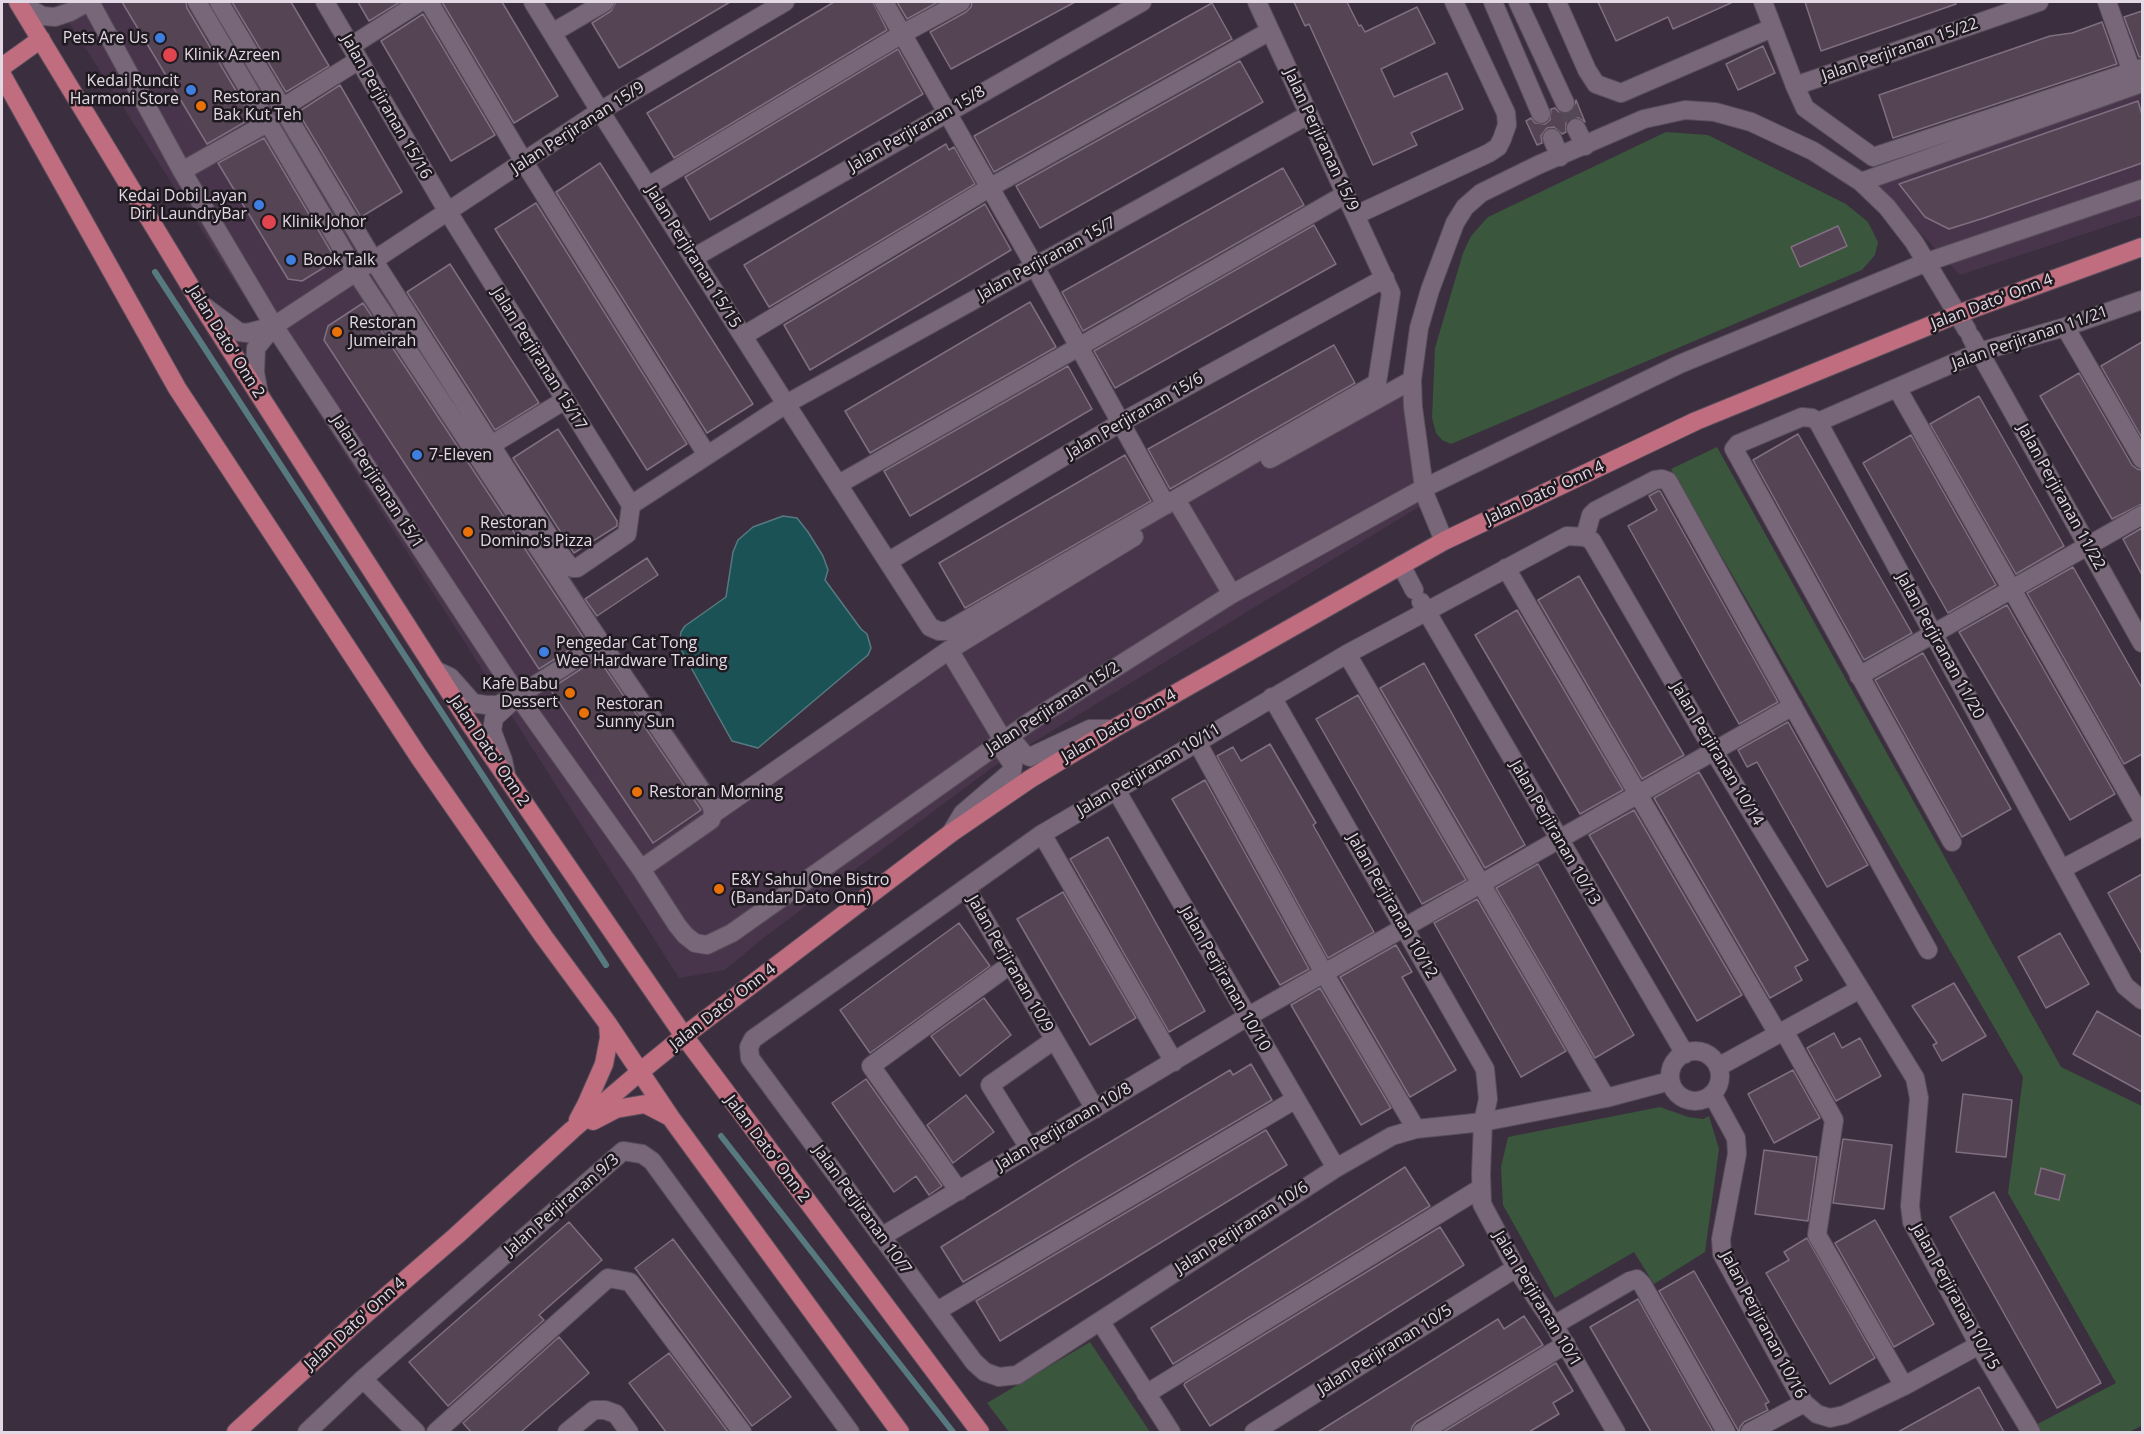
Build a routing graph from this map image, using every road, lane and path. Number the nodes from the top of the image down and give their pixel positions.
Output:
1 (89, 2) edge
2 (197, 2) edge
3 (219, 2) edge
4 (325, 2) edge
5 (420, 2) edge
6 (429, 2) edge
7 (533, 2) edge
8 (605, 2) edge
9 (785, 2) edge
10 (884, 2) edge
11 (961, 2) edge
12 (1142, 2) edge
13 (1257, 2) edge
14 (1454, 2) edge
15 (1493, 2) edge
16 (1518, 2) edge
17 (1557, 2) edge
18 (1763, 2) edge
19 (2039, 2) edge
20 (2107, 2) edge
21 (19, 3) edge
22 (1773, 28) junction
23 (1270, 30) junction
24 (552, 33) junction
25 (902, 34) junction
26 (41, 39) junction
27 (355, 53) junction
28 (2, 67) edge
29 (2, 75) edge
30 (2140, 79) edge
31 (1795, 86) junction
32 (1565, 103) tunnel mouth
33 (282, 108) junction
34 (600, 111) junction
35 (946, 111) junction
36 (1541, 114) dead end
37 (1308, 115) junction
38 (269, 122) junction
39 (1576, 128) tunnel mouth
40 (1552, 138) dead end
41 (1585, 146) junction
42 (1560, 157) junction
43 (524, 162) junction
44 (182, 171) junction
45 (1861, 182) junction
46 (648, 186) junction
47 (989, 188) junction
48 (2142, 189) edge
49 (1346, 194) junction
50 (448, 212) junction
51 (1356, 215) junction
52 (2142, 247) edge
53 (693, 258) junction
54 (374, 261) junction
55 (1927, 262) junction
56 (1034, 265) junction
57 (357, 272) junction
58 (1385, 278) junction
59 (2142, 300) edge
60 (201, 304) junction
61 (274, 326) junction
62 (2065, 327) junction
63 (1969, 333) junction
64 (743, 336) junction
65 (1078, 347) junction
66 (1412, 380) junction
67 (1897, 388) junction
68 (259, 394) junction
69 (565, 400) junction
70 (786, 404) junction
71 (1818, 422) junction
72 (1120, 423) junction
73 (491, 445) junction
74 (707, 455) junction
75 (2142, 459) edge
76 (839, 484) junction
77 (1424, 488) junction
78 (631, 505) junction
79 (1174, 506) junction
80 (2142, 515) edge
81 (1585, 537) junction
82 (1444, 541) junction
83 (2088, 546) junction
84 (889, 561) junction
85 (1401, 565) junction
86 (1506, 568) junction
87 (2012, 589) junction
88 (1232, 594) junction
89 (1421, 601) junction
90 (1934, 634) junction
91 (601, 643) junction
92 (2142, 643) edge
93 (949, 650) junction
94 (1347, 654) junction
95 (435, 670) junction
96 (1859, 676) junction
97 (518, 696) junction
98 (1272, 697) junction
99 (1793, 706) junction
100 (1113, 729) junction
101 (1003, 740) junction
102 (1197, 742) junction
103 (1713, 750) junction
104 (507, 778) junction
105 (1116, 790) junction
106 (1637, 794) junction
107 (713, 814) junction
108 (2142, 825) edge
109 (951, 833) junction
110 (1042, 834) junction
111 (1558, 839) junction
112 (1953, 842) dead end
113 (641, 869) junction
114 (2062, 869) junction
115 (1480, 884) junction
116 (966, 888) junction
117 (1404, 927) junction
118 (695, 943) joint
119 (1928, 950) dead end
120 (1011, 964) junction
121 (1324, 973) junction
122 (1860, 989) junction
123 (2142, 1000) edge
124 (1247, 1017) junction
125 (608, 1024) junction
126 (1781, 1032) junction
127 (684, 1036) junction
128 (1054, 1040) junction
129 (1685, 1054) junction
130 (750, 1058) joint
131 (1174, 1062) junction
132 (1718, 1067) junction
133 (641, 1071) junction
134 (1670, 1081) junction
135 (1712, 1094) junction
136 (1606, 1098) junction
137 (1296, 1099) junction
138 (1095, 1109) junction
139 (671, 1118) junction
140 (1483, 1122) junction
141 (1416, 1129) junction
142 (572, 1130) junction
143 (1029, 1148) junction
144 (1336, 1168) junction
145 (1481, 1188) junction
146 (958, 1191) junction
147 (881, 1237) junction
148 (1516, 1268) junction
149 (937, 1311) junction
150 (1100, 1321) junction
151 (1554, 1325) junction
152 (1566, 1344) junction
153 (1979, 1345) junction
154 (1017, 1375) joint
155 (363, 1379) junction
156 (1904, 1386) junction
157 (1146, 1394) junction
158 (1804, 1403) junction
159 (1834, 1425) edge
160 (842, 1429) edge
161 (1608, 1430) edge
162 (2024, 1430) edge
163 (236, 1432) edge
164 (307, 1432) edge
165 (416, 1432) edge
166 (436, 1432) edge
167 (567, 1432) edge
168 (629, 1432) edge
169 (742, 1432) edge
170 (900, 1432) edge
171 (980, 1432) edge
172 (1171, 1432) edge
173 (1254, 1432) edge
174 (1422, 1432) edge
175 (1726, 1432) edge
176 (1750, 1432) edge

1 - 21 street, Jalan Perjiranan 15/1
1 - 44 street, Jalan Perjiranan 15/1
2 - 38 street
3 - 33 street
4 - 27 street, Jalan Perjiranan 15/16
5 - 27 street
6 - 43 street
7 - 24 street, Jalan Perjiranan 15/15
8 - 24 street
9 - 34 street, Jalan Perjiranan 15/9
10 - 25 street
11 - 25 street
12 - 35 street, Jalan Perjiranan 15/8
13 - 23 street, Jalan Perjiranan 15/9
14 - 51 street
15 - 36 street
16 - 32 street
17 - 22 street
18 - 22 street
19 - 31 street, Jalan Perjiranan 15/22
20 - 30 street
21 - 26 main road, Jalan Dato' Onn 2
22 - 31 street
23 - 37 street, Jalan Perjiranan 15/9
23 - 47 street
24 - 34 street, Jalan Perjiranan 15/15
25 - 35 street
25 - 46 street
26 - 28 main road
26 - 60 main road, Jalan Dato' Onn 2
27 - 33 street
27 - 50 street, Jalan Perjiranan 15/16
29 - 125 main road
30 - 31 street
30 - 45 street
33 - 54 street
34 - 43 street, Jalan Perjiranan 15/9
34 - 46 street, Jalan Perjiranan 15/15
35 - 47 street
35 - 53 street, Jalan Perjiranan 15/8
37 - 49 street, Jalan Perjiranan 15/9
37 - 56 street, Jalan Perjiranan 15/7
38 - 44 street
38 - 57 street
39 - 41 street
40 - 42 street
41 - 42 street, Jalan Perjiranan 11/22
41 - 45 street, Jalan Perjiranan 11/22
42 - 66 street, Jalan Perjiranan 11/22
43 - 50 street, Jalan Perjiranan 15/9
43 - 74 street
44 - 61 street, Jalan Perjiranan 15/1
45 - 55 street, Jalan Perjiranan 11/22
46 - 53 street, Jalan Perjiranan 15/15
47 - 56 street
47 - 64 street
48 - 55 street, Jalan Perjiranan 15/2
49 - 51 street, Jalan Perjiranan 15/9
49 - 65 street
50 - 54 street, Jalan Perjiranan 15/9
50 - 69 street, Jalan Perjiranan 15/17
51 - 58 street, Jalan Perjiranan 15/9
52 - 63 main road, Jalan Dato' Onn 4
53 - 64 street, Jalan Perjiranan 15/15
54 - 57 street, Jalan Perjiranan 15/9
54 - 73 street
55 - 63 street, Jalan Perjiranan 11/22
55 - 77 street, Jalan Perjiranan 15/2
56 - 65 street
56 - 70 street, Jalan Perjiranan 15/7
57 - 61 street, Jalan Perjiranan 15/9
57 - 91 street
58 - 72 street, Jalan Perjiranan 15/6
58 - 79 street, Jalan Perjiranan 15/9
59 - 62 street, Jalan Perjiranan 11/21
60 - 61 street
60 - 68 main road, Jalan Dato' Onn 2
61 - 68 street
61 - 97 street, Jalan Perjiranan 15/1
62 - 63 street, Jalan Perjiranan 11/21
62 - 75 street
63 - 67 street, Jalan Perjiranan 11/21
63 - 82 main road, Jalan Dato' Onn 4
63 - 83 street, Jalan Perjiranan 11/22
64 - 70 street, Jalan Perjiranan 15/15
65 - 72 street
65 - 76 street
66 - 77 street, Jalan Perjiranan 11/22
66 - 79 street
67 - 71 street, Jalan Perjiranan 11/21
67 - 87 street
68 - 95 main road, Jalan Dato' Onn 2
69 - 73 street
69 - 78 street, Jalan Perjiranan 15/17
70 - 74 street, Jalan Perjiranan 15/7
70 - 76 street, Jalan Perjiranan 15/15
71 - 90 street, Jalan Perjiranan 11/20
71 - 96 street
72 - 79 street
72 - 84 street, Jalan Perjiranan 15/6
73 - 78 street
74 - 78 street, Jalan Perjiranan 15/7
76 - 84 street, Jalan Perjiranan 15/15
77 - 82 street, Jalan Perjiranan 11/22
77 - 88 street, Jalan Perjiranan 15/2
79 - 84 street, Jalan Perjiranan 15/15
79 - 88 street
79 - 93 street
80 - 83 street
81 - 86 street, Jalan Perjiranan 10/11
81 - 99 street
81 - 103 street, Jalan Perjiranan 10/14
82 - 85 main road, Jalan Dato' Onn 4
83 - 87 street
83 - 92 street, Jalan Perjiranan 11/22
85 - 89 street, Jalan Perjiranan 10/13
85 - 100 main road, Jalan Dato' Onn 4
86 - 89 street, Jalan Perjiranan 10/11
86 - 106 street
87 - 90 street
87 - 108 street
88 - 101 street, Jalan Perjiranan 15/2
89 - 94 street, Jalan Perjiranan 10/11
89 - 111 street, Jalan Perjiranan 10/13
90 - 96 street
90 - 114 street, Jalan Perjiranan 11/20
91 - 97 street
91 - 107 street
93 - 101 street
93 - 107 street
94 - 98 street, Jalan Perjiranan 10/11
94 - 115 street
95 - 97 street
95 - 104 main road, Jalan Dato' Onn 2
96 - 112 street
97 - 104 street
97 - 113 street, Jalan Perjiranan 15/1
98 - 102 street, Jalan Perjiranan 10/11
98 - 117 street, Jalan Perjiranan 10/12
99 - 103 street, Jalan Perjiranan 10/8
99 - 119 street
100 - 101 street
100 - 109 main road, Jalan Dato' Onn 4
101 - 109 street
101 - 118 street, Jalan Perjiranan 15/2
102 - 105 street, Jalan Perjiranan 10/11
102 - 121 street
103 - 106 street, Jalan Perjiranan 10/8
103 - 122 street, Jalan Perjiranan 10/14
104 - 127 main road, Jalan Dato' Onn 2
105 - 110 street, Jalan Perjiranan 10/11
105 - 124 street, Jalan Perjiranan 10/10
106 - 111 street, Jalan Perjiranan 10/8
106 - 126 street
107 - 113 street
108 - 114 street
109 - 127 main road, Jalan Dato' Onn 4
110 - 116 street, Jalan Perjiranan 10/11
110 - 131 street
111 - 115 street, Jalan Perjiranan 10/8
111 - 129 street, Jalan Perjiranan 10/13
113 - 118 street, Jalan Perjiranan 15/1
114 - 123 street, Jalan Perjiranan 11/20
115 - 117 street, Jalan Perjiranan 10/8
115 - 136 street
116 - 120 street, Jalan Perjiranan 10/9
116 - 130 street, Jalan Perjiranan 10/11
117 - 121 street, Jalan Perjiranan 10/8
117 - 140 street, Jalan Perjiranan 10/12
120 - 128 street, Jalan Perjiranan 10/9
120 - 146 street
121 - 124 street, Jalan Perjiranan 10/8
121 - 141 street
122 - 126 street
122 - 153 street, Jalan Perjiranan 10/15
124 - 131 street, Jalan Perjiranan 10/8
124 - 137 street, Jalan Perjiranan 10/10
125 - 133 main road
125 - 142 main road
126 - 132 street
126 - 156 street
127 - 133 main road, Jalan Dato' Onn 4
127 - 171 main road, Jalan Dato' Onn 2
128 - 138 street, Jalan Perjiranan 10/9
128 - 143 street, Jalan Perjiranan 10/9
129 - 132 street
129 - 134 street
130 - 147 street, Jalan Perjiranan 10/7
131 - 138 street, Jalan Perjiranan 10/8
132 - 135 street
133 - 139 main road
133 - 142 main road, Jalan Dato' Onn 4
134 - 135 street
134 - 136 street, Jalan Perjiranan 10/6
135 - 158 street, Jalan Perjiranan 10/16
136 - 140 street, Jalan Perjiranan 10/6
137 - 144 street, Jalan Perjiranan 10/10
137 - 149 street
138 - 143 street, Jalan Perjiranan 10/8
139 - 142 main road
139 - 170 main road
140 - 141 street, Jalan Perjiranan 10/6
140 - 145 street, Jalan Perjiranan 10/1
141 - 144 street, Jalan Perjiranan 10/6
142 - 163 main road, Jalan Dato' Onn 4
143 - 146 street, Jalan Perjiranan 10/8
144 - 150 street, Jalan Perjiranan 10/6
145 - 148 street, Jalan Perjiranan 10/1
145 - 157 street
146 - 147 street, Jalan Perjiranan 10/8
147 - 149 street, Jalan Perjiranan 10/7
148 - 151 street, Jalan Perjiranan 10/1
148 - 173 street, Jalan Perjiranan 10/5
149 - 154 street, Jalan Perjiranan 10/7
150 - 154 street, Jalan Perjiranan 10/6
150 - 157 street
151 - 152 street, Jalan Perjiranan 10/1
151 - 175 street
152 - 161 street, Jalan Perjiranan 10/1
152 - 174 street
153 - 156 street, Jalan Perjiranan 10/16
153 - 162 street, Jalan Perjiranan 10/15
155 - 160 street, Jalan Perjiranan 9/3
155 - 164 street, Jalan Perjiranan 9/3
155 - 165 street
156 - 159 street, Jalan Perjiranan 10/16
157 - 172 street
158 - 159 street, Jalan Perjiranan 10/16
158 - 176 street
166 - 169 street
167 - 168 street

